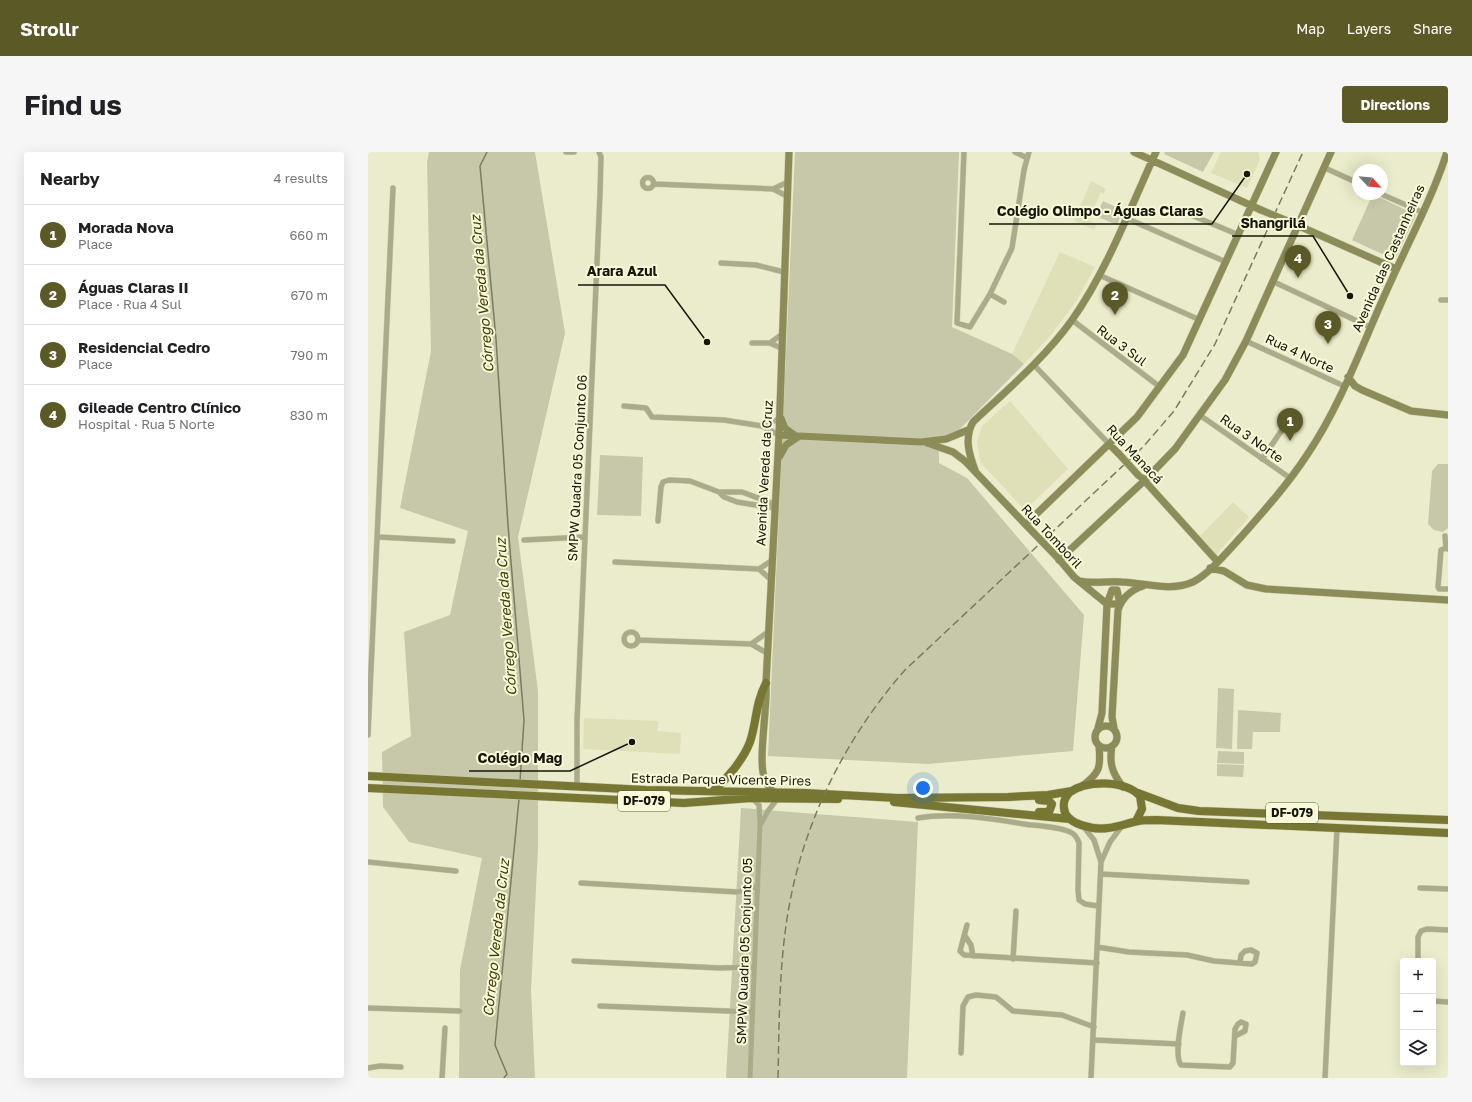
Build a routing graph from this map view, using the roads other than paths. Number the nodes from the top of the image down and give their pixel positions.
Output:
1 (566, 152) edge
2 (574, 152) edge
3 (599, 152) edge
4 (789, 152) edge
5 (964, 152) edge
6 (1015, 152) edge
7 (1029, 152) edge
8 (1134, 152) edge
9 (1156, 152) edge
10 (1276, 152) edge
11 (1331, 152) edge
12 (1447, 152) edge
13 (1027, 158) junction
14 (1153, 160) junction
15 (1325, 168) junction
16 (1352, 180) edge
17 (788, 182) junction
18 (641, 183) dead end
19 (393, 188) dead end
20 (773, 189) junction
21 (787, 196) junction
22 (1388, 197) edge
23 (1252, 206) junction
24 (1422, 212) junction
25 (1191, 215) dead end
26 (1126, 218) junction
27 (1299, 226) junction
28 (1239, 235) junction
29 (1226, 262) junction
30 (721, 263) dead end
31 (1396, 269) junction
32 (784, 272) junction
33 (1099, 275) junction
34 (1272, 281) junction
35 (990, 294) junction
36 (1441, 300) dead end
37 (1448, 300) edge
38 (1004, 302) dead end
39 (1072, 320) junction
40 (1200, 320) junction
41 (1370, 327) junction
42 (781, 336) junction
43 (1246, 341) junction
44 (752, 343) dead end
45 (770, 343) junction
46 (781, 348) junction
47 (1034, 365) junction
48 (1348, 377) junction
49 (1160, 387) junction
50 (1343, 388) junction
51 (1362, 390) junction
52 (780, 394) junction
53 (624, 406) dead end
54 (1448, 415) edge
55 (1201, 416) junction
56 (779, 418) junction
57 (762, 426) junction
58 (1284, 427) dead end
59 (968, 430) junction
60 (779, 435) junction
61 (798, 437) junction
62 (921, 442) junction
63 (1110, 444) junction
64 (1262, 459) junction
65 (777, 469) junction
66 (975, 470) junction
67 (1142, 478) junction
68 (1290, 478) junction
69 (719, 492) junction
70 (774, 506) junction
71 (658, 520) dead end
72 (1027, 525) junction
73 (1445, 536) dead end
74 (378, 537) junction
75 (585, 537) junction
76 (524, 540) dead end
77 (454, 541) dead end
78 (1447, 549) edge
79 (1059, 559) junction
80 (1219, 559) junction
81 (771, 561) junction
82 (615, 562) dead end
83 (1210, 568) junction
84 (759, 569) junction
85 (1224, 571) junction
86 (770, 579) junction
87 (1079, 581) junction
88 (1145, 586) junction
89 (1448, 589) edge
90 (1448, 600) edge
91 (1107, 604) junction
92 (1120, 604) junction
93 (768, 632) junction
94 (638, 640) junction
95 (751, 644) junction
96 (767, 653) junction
97 (766, 683) junction
98 (1098, 728) junction
99 (1114, 728) junction
100 (368, 736) edge
101 (1099, 746) junction
102 (1112, 746) junction
103 (368, 776) edge
104 (577, 786) junction
105 (1081, 786) junction
106 (1123, 786) junction
107 (368, 788) edge
108 (713, 791) junction
109 (1072, 791) junction
110 (1138, 793) junction
111 (776, 796) junction
112 (1008, 797) junction
113 (751, 798) junction
114 (999, 813) junction
115 (918, 818) dead end
116 (1070, 819) junction
117 (1448, 820) edge
118 (1136, 821) junction
119 (760, 825) junction
120 (1082, 825) junction
121 (1122, 826) junction
122 (1336, 828) junction
123 (1448, 833) edge
124 (368, 862) edge
125 (1101, 862) junction
126 (456, 871) dead end
127 (1100, 874) junction
128 (1247, 882) dead end
129 (581, 883) dead end
130 (758, 886) junction
131 (1420, 888) dead end
132 (1448, 889) edge
133 (1098, 906) junction
134 (1016, 911) dead end
135 (967, 925) dead end
136 (1448, 930) edge
137 (965, 936) junction
138 (1097, 947) junction
139 (973, 956) junction
140 (1418, 958) edge
141 (1013, 959) junction
142 (574, 961) dead end
143 (1097, 963) junction
144 (1240, 963) dead end
145 (754, 967) junction
146 (1436, 1001) edge
147 (1448, 1002) edge
148 (600, 1006) dead end
149 (368, 1008) edge
150 (460, 1011) dead end
151 (753, 1012) junction
152 (1183, 1013) dead end
153 (1094, 1027) junction
154 (446, 1028) dead end
155 (1235, 1036) dead end
156 (1094, 1040) junction
157 (1179, 1044) junction
158 (961, 1053) dead end
159 (401, 1067) dead end
160 (368, 1068) edge
161 (442, 1078) edge
162 (750, 1078) edge
163 (1091, 1078) edge
164 (1326, 1078) edge

1 - 2 street
3 - 75 street, SMPW Quadra 05 Conjunto 06
4 - 17 street, Avenida Vereda da Cruz
5 - 35 street
6 - 13 street
7 - 13 street
8 - 14 street
9 - 14 street
10 - 23 street
11 - 15 street
12 - 24 street, Avenida das Castanheiras
13 - 35 street
14 - 23 street
14 - 26 street
15 - 16 street
15 - 27 street
17 - 20 street
17 - 21 street, Avenida Vereda da Cruz
18 - 20 street
19 - 74 street
20 - 21 street
21 - 32 street, Avenida Vereda da Cruz
22 - 24 street
23 - 27 street, bridge
23 - 28 street
24 - 31 street, Avenida das Castanheiras
25 - 28 street
26 - 29 street
26 - 33 street
27 - 31 street
27 - 34 street
28 - 29 street
29 - 40 street
30 - 32 street
31 - 41 street, Avenida das Castanheiras
32 - 42 street, Avenida Vereda da Cruz
33 - 39 street
33 - 40 street
34 - 41 street
34 - 43 street
35 - 38 street
36 - 37 street
39 - 47 street
39 - 49 street, Rua 3 Sul
40 - 49 street
41 - 48 street, Avenida das Castanheiras
42 - 45 street
42 - 46 street, Avenida Vereda da Cruz
43 - 50 street, Rua 4 Norte
43 - 55 street
44 - 45 street
45 - 46 street
46 - 52 street, Avenida Vereda da Cruz
47 - 59 street
47 - 63 street, Rua Manacá
48 - 50 street, Avenida das Castanheiras
48 - 51 street, Rua 4 Norte
49 - 63 street
50 - 51 street, Rua 4 Norte
50 - 68 street, Avenida das Castanheiras
51 - 54 street, Rua 4 Norte
52 - 56 street, Avenida Vereda da Cruz
52 - 61 street
53 - 57 street
55 - 64 street, Rua 3 Norte
55 - 67 street
56 - 57 street
56 - 60 street, Avenida Vereda da Cruz
57 - 60 street
58 - 64 street
59 - 62 street, Rua Tomboril
59 - 66 street, Rua Tomboril
60 - 61 street, Rua Tomboril
60 - 65 street, Avenida Vereda da Cruz
61 - 62 street, Rua Tomboril
61 - 65 street
62 - 66 street, Rua Tomboril
63 - 67 street, Rua Manacá, bridge
63 - 72 street
64 - 68 street, Rua 3 Norte
65 - 70 street, Avenida Vereda da Cruz
66 - 72 street, Rua Tomboril
67 - 79 street
67 - 80 street, Rua Manacá
68 - 80 street, Avenida das Castanheiras
69 - 70 street
69 - 70 street
69 - 71 street
70 - 81 street, Avenida Vereda da Cruz
72 - 79 street, Rua Tomboril, bridge
73 - 78 street
74 - 77 street
74 - 100 street
75 - 76 street
75 - 104 street, SMPW Quadra 05 Conjunto 06
78 - 89 street
79 - 87 street, Rua Tomboril
80 - 83 street, Avenida das Castanheiras
80 - 85 street
81 - 84 street
81 - 86 street, Avenida Vereda da Cruz
82 - 84 street
83 - 85 street
83 - 88 street, Avenida das Castanheiras
84 - 86 street
85 - 90 street
86 - 93 street, Avenida Vereda da Cruz
87 - 88 street, Avenida das Castanheiras
87 - 91 street, Rua Tomboril
88 - 92 street
91 - 92 street
91 - 92 street
91 - 98 street
92 - 99 street
93 - 95 street
93 - 96 street, Avenida Vereda da Cruz
94 - 94 street
94 - 95 street
95 - 96 street
96 - 97 street, Avenida Vereda da Cruz
97 - 108 main road
97 - 111 street, Avenida Vereda da Cruz
98 - 99 street
98 - 101 street
99 - 102 street
101 - 102 street
101 - 105 street
102 - 106 street
103 - 104 main road, Estrada Parque Vicente Pires / DF-079
104 - 108 main road, Estrada Parque Vicente Pires / DF-079
105 - 106 main road, DF-079
105 - 109 main road, DF-079
106 - 110 main road, DF-079
107 - 113 main road, Estrada Parque Vicente Pires / DF-079
108 - 111 main road, Estrada Parque Vicente Pires / DF-079
109 - 112 main road, Estrada Parque Vicente Pires / DF-079
109 - 116 main road
110 - 117 main road, DF-079
110 - 118 main road
111 - 112 main road, Estrada Parque Vicente Pires / DF-079
111 - 113 main road, Estrada Parque Vicente Pires / DF-079
111 - 114 main road, Estrada Parque Vicente Pires / DF-079
111 - 119 street, SMPW Quadra 05 Conjunto 05
112 - 114 main road
113 - 119 street, SMPW Quadra 05 Conjunto 05
114 - 116 main road, Estrada Parque Vicente Pires / DF-079
115 - 133 street
116 - 120 main road, DF-079
118 - 121 main road, DF-079
118 - 122 main road, DF-079
119 - 130 street, SMPW Quadra 05 Conjunto 05
120 - 121 main road, DF-079
120 - 125 street
121 - 125 street
122 - 123 main road, DF-079
122 - 164 street
124 - 126 street
125 - 127 street
127 - 128 street
127 - 133 street
129 - 130 street
130 - 145 street, SMPW Quadra 05 Conjunto 05
131 - 132 street
133 - 138 street
134 - 141 street
135 - 137 street
136 - 140 street
137 - 139 street
137 - 139 street
138 - 143 street
138 - 144 street
139 - 141 street
141 - 143 street
142 - 145 street
143 - 153 street
145 - 151 street, SMPW Quadra 05 Conjunto 05
146 - 147 street
148 - 151 street
149 - 150 street
151 - 162 street, SMPW Quadra 05 Conjunto 05
152 - 157 street
153 - 156 street
153 - 158 street
154 - 161 street
155 - 157 street
156 - 157 street
156 - 163 street
159 - 160 street

